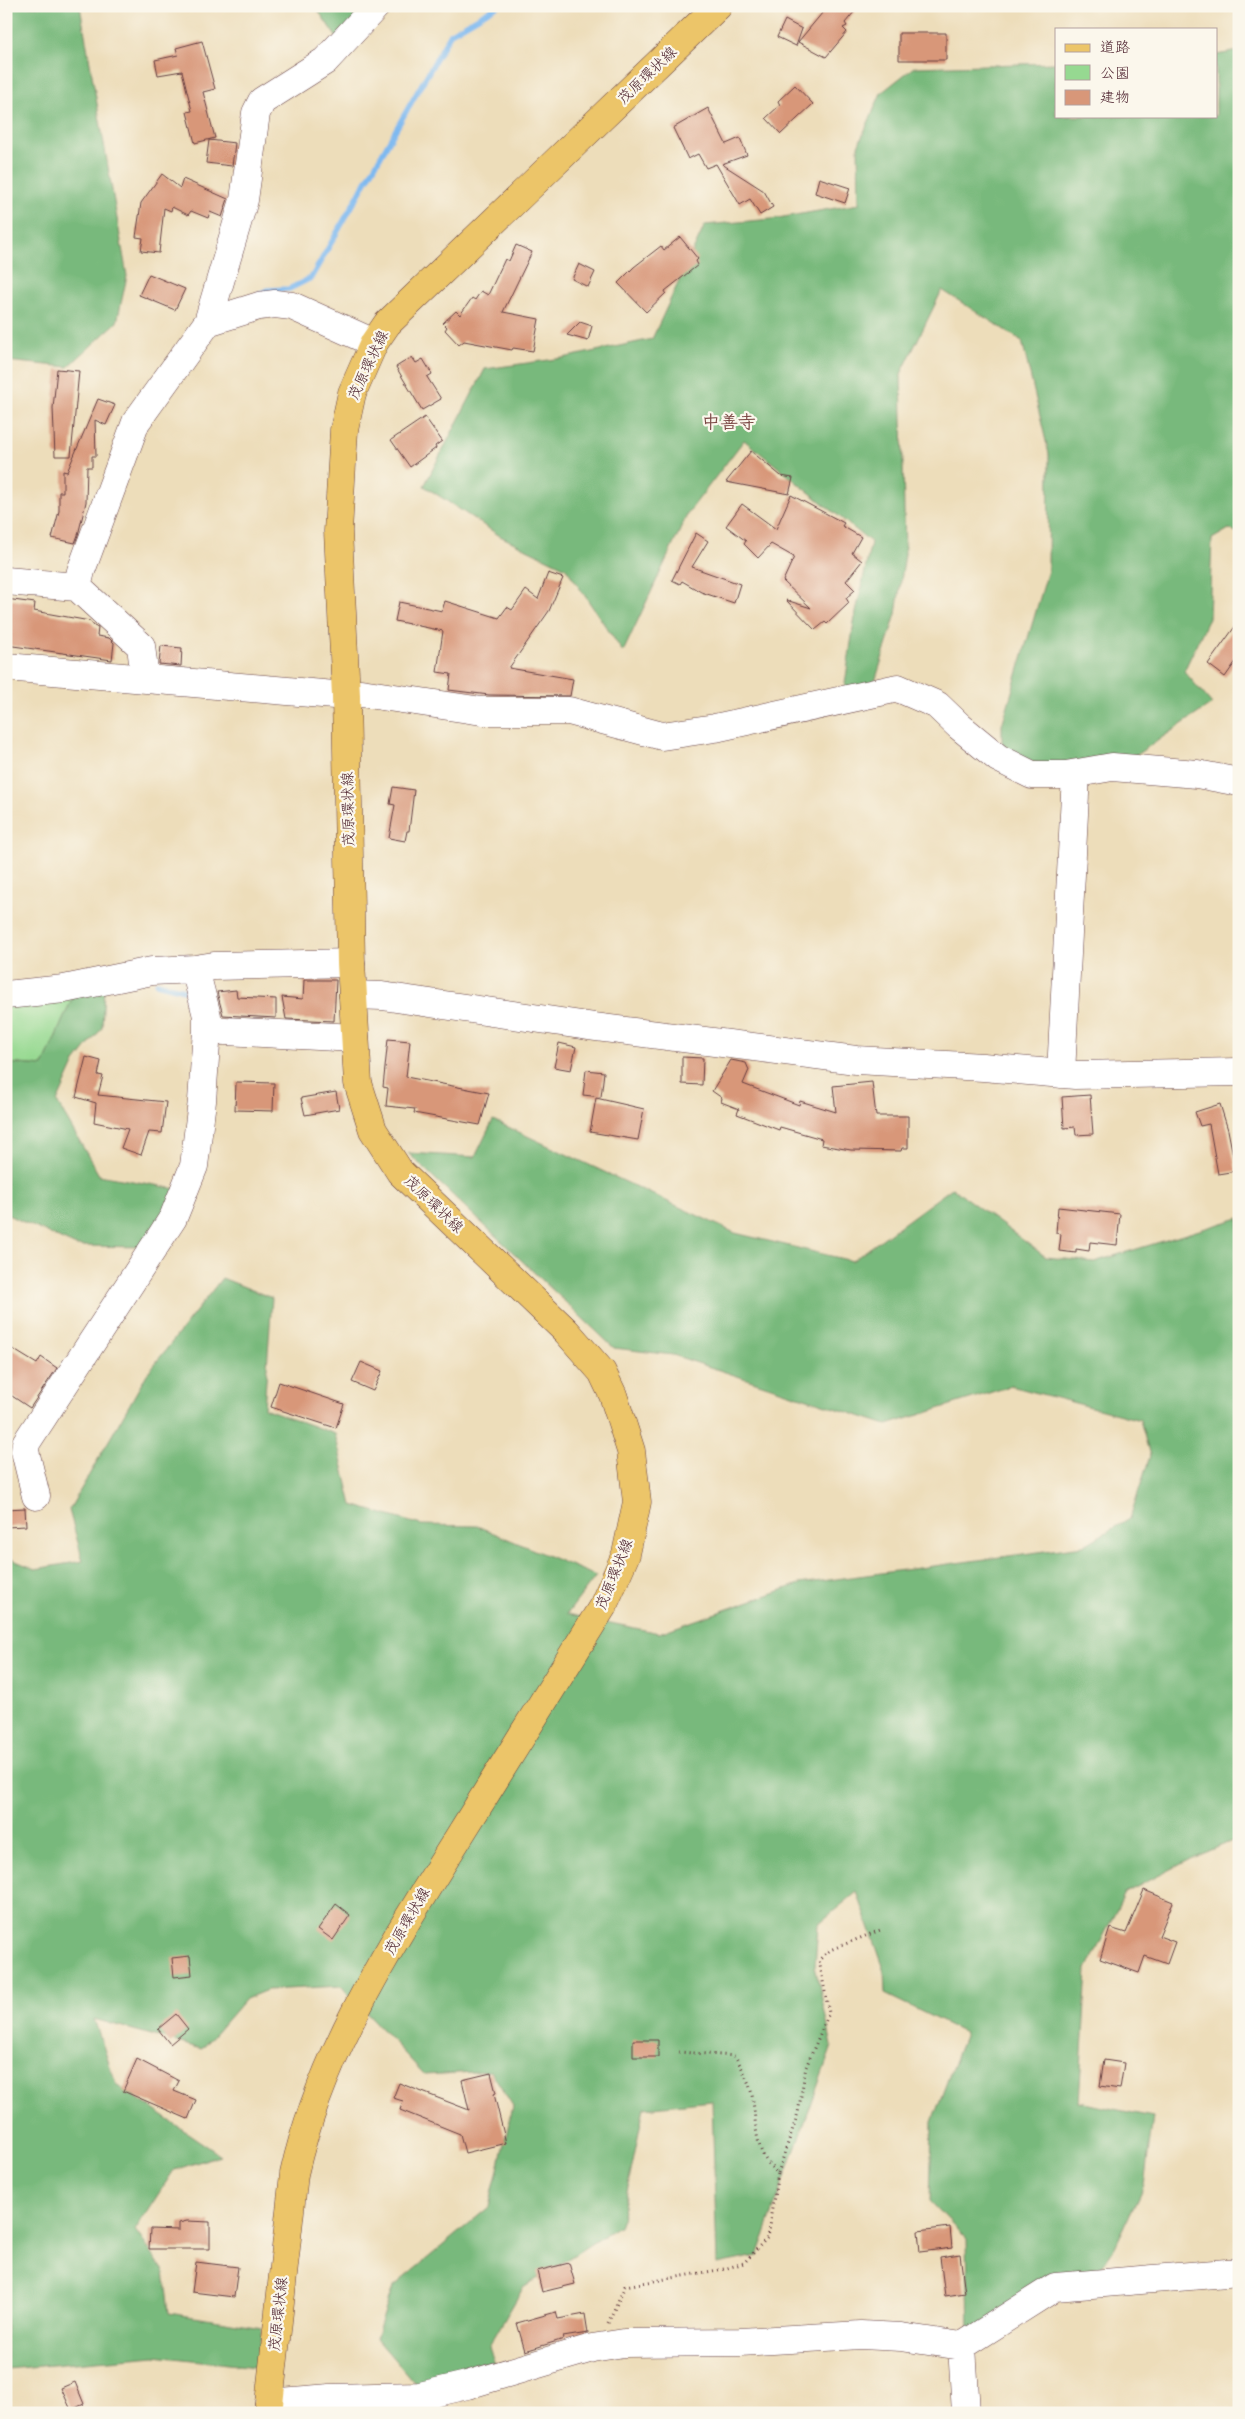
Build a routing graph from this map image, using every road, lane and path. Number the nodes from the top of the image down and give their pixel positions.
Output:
1 (376, 6) edge
2 (718, 6) edge
3 (208, 322) junction
4 (374, 343) junction
5 (6, 581) edge
6 (77, 587) junction
7 (6, 666) edge
8 (145, 680) junction
9 (346, 696) junction
10 (1076, 774) junction
11 (1239, 782) edge
12 (351, 963) junction
13 (195, 969) junction
14 (6, 995) edge
15 (353, 995) junction
16 (207, 1030) junction
17 (355, 1038) junction
18 (1239, 1072) edge
19 (1061, 1074) junction
20 (36, 1496) dead end
21 (883, 1929) dead end
22 (679, 2052) dead end
23 (778, 2173) junction
24 (1239, 2272) edge
25 (962, 2346) junction
26 (598, 2347) junction
27 (269, 2408) edge
28 (966, 2413) edge

1 - 3 street
2 - 4 main road, 茂原環状線
3 - 4 street
3 - 6 street
4 - 9 main road, 茂原環状線
5 - 6 street
6 - 8 street
7 - 8 street
8 - 9 street
9 - 10 street
9 - 12 main road, 茂原環状線
10 - 11 street
10 - 19 street
12 - 13 street
12 - 15 main road, 茂原環状線
13 - 14 street
13 - 16 street
15 - 17 main road, 茂原環状線
15 - 19 street
16 - 17 street
16 - 20 street
17 - 27 main road, 茂原環状線
18 - 19 street
21 - 23 path
22 - 23 path
23 - 26 path
24 - 25 street
25 - 26 street
25 - 28 street
26 - 27 street

